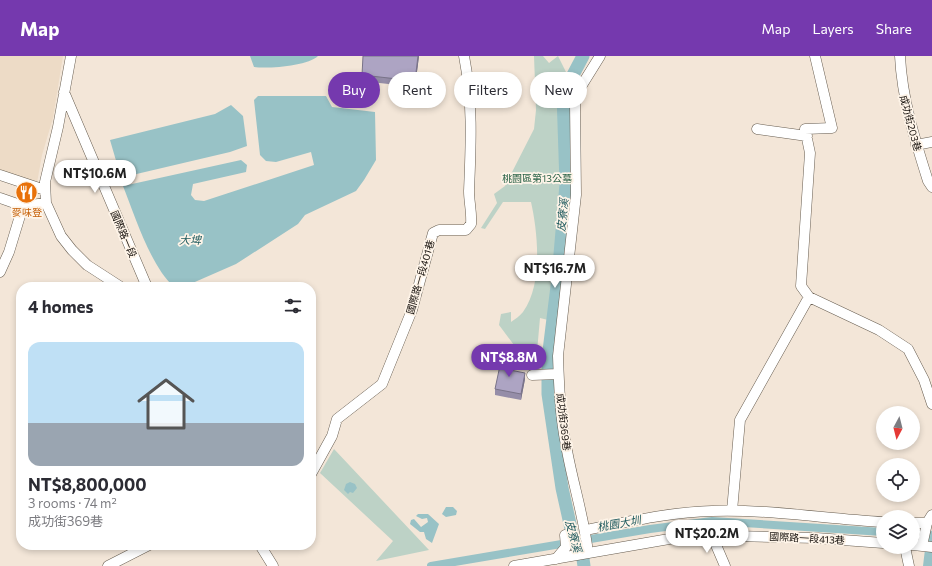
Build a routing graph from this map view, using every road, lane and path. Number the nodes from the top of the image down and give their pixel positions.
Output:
1 (71, 56) edge
2 (464, 56) edge
3 (600, 56) edge
4 (815, 56) edge
5 (900, 56) edge
6 (64, 92) junction
7 (757, 129) dead end
8 (807, 136) junction
9 (932, 142) edge
10 (916, 145) junction
11 (0, 175) edge
12 (932, 187) edge
13 (44, 190) junction
14 (0, 198) edge
15 (46, 204) junction
16 (22, 206) junction
17 (4, 250) edge
18 (0, 272) edge
19 (114, 282) edge
20 (145, 282) edge
21 (809, 297) junction
22 (558, 374) junction
23 (532, 375) dead end
24 (928, 378) edge
25 (932, 404) edge
26 (316, 465) edge
27 (732, 511) junction
28 (930, 519) edge
29 (876, 521) edge
30 (920, 521) edge
31 (585, 530) junction
32 (565, 535) dead end
33 (714, 535) junction
34 (876, 542) edge
35 (922, 546) edge
36 (139, 550) edge
37 (266, 550) edge
38 (567, 552) junction
39 (588, 553) junction
40 (906, 554) edge
41 (542, 564) edge
42 (108, 566) edge
43 (274, 566) edge
44 (514, 566) edge
45 (725, 566) edge
46 (909, 566) edge

1 - 6 street
2 - 26 street, 國際路一段401巷
3 - 22 street, 成功街369巷
4 - 8 street
5 - 10 street, 成功街203巷
6 - 13 street
6 - 20 street, 國際路一段
7 - 8 street
8 - 21 street
9 - 10 street
10 - 12 street, 成功街203巷
11 - 13 street
13 - 15 street
14 - 16 street
15 - 16 street
15 - 19 street
16 - 17 street
17 - 18 street
21 - 24 street
21 - 27 street
22 - 23 street
22 - 31 street, 成功街369巷
24 - 25 street
27 - 29 street
27 - 31 street
28 - 30 street
28 - 35 street
31 - 39 street, 成功街369巷
32 - 38 street
33 - 34 street, 國際路一段413巷
33 - 39 street, 國際路一段413巷
33 - 45 street
36 - 42 street
37 - 43 street
38 - 39 street, 國際路一段413巷
38 - 41 street
40 - 46 street
41 - 44 street

